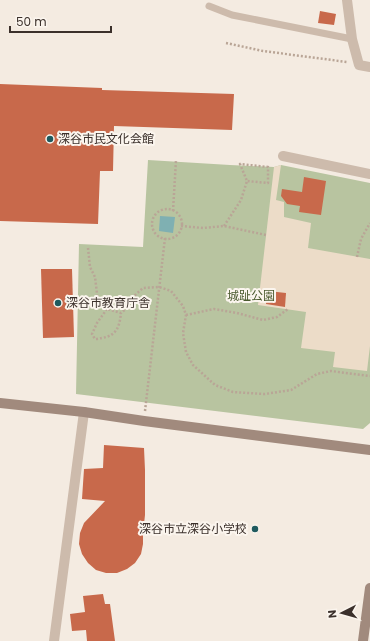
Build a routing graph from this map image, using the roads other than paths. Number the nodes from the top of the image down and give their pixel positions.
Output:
1 (347, 0) edge
2 (209, 6) dead end
3 (352, 39) junction
4 (370, 67) edge
5 (283, 156) dead end
6 (370, 174) edge
7 (0, 403) edge
8 (84, 412) junction
9 (370, 450) edge
10 (370, 588) edge
11 (54, 641) edge
12 (363, 641) edge

1 - 3 street
2 - 3 lane
3 - 4 street
5 - 6 street
7 - 8 street
8 - 9 street
8 - 11 street
10 - 12 street

